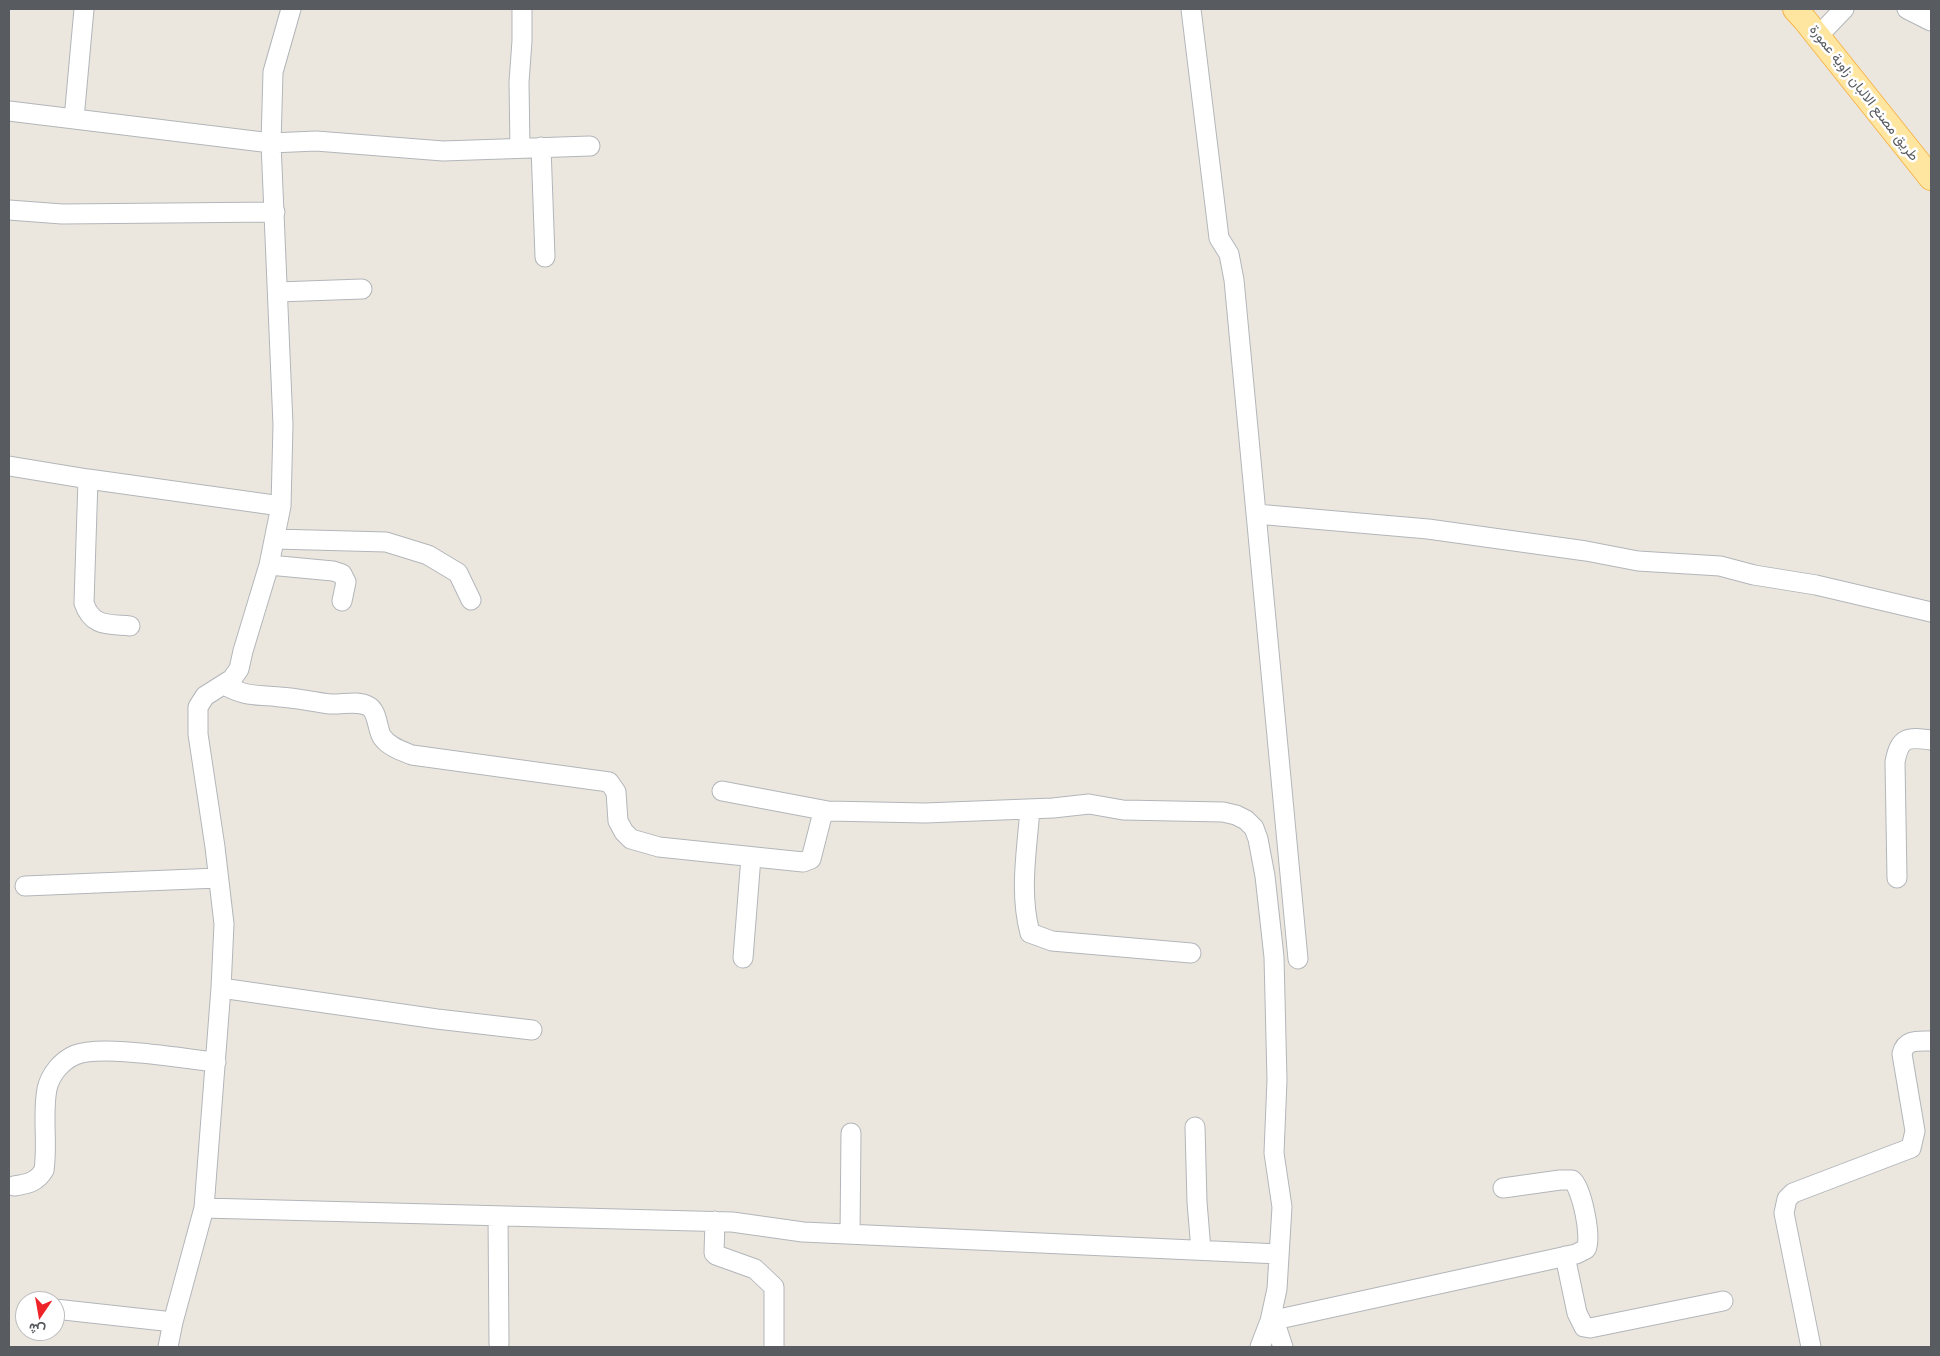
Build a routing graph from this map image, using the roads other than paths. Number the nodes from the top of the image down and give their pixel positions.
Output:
1 (84, 9) edge
2 (291, 9) edge
3 (522, 9) edge
4 (1191, 9) edge
5 (1794, 9) edge
6 (1844, 9) edge
7 (1907, 9) edge
8 (1931, 21) edge
9 (1818, 36) junction
10 (9, 111) edge
11 (74, 118) junction
12 (271, 144) junction
13 (590, 146) dead end
14 (541, 147) junction
15 (520, 148) junction
16 (1931, 178) edge
17 (9, 210) edge
18 (275, 212) junction
19 (545, 257) dead end
20 (362, 289) dead end
21 (278, 292) junction
22 (9, 466) edge
23 (88, 479) junction
24 (281, 506) junction
25 (1256, 514) junction
26 (275, 539) junction
27 (269, 565) junction
28 (470, 600) dead end
29 (342, 601) dead end
30 (1931, 612) edge
31 (130, 626) dead end
32 (224, 686) junction
33 (1931, 740) edge
34 (722, 791) dead end
35 (1030, 809) junction
36 (828, 811) junction
37 (751, 857) junction
38 (218, 878) junction
39 (1897, 878) dead end
40 (25, 886) dead end
41 (1191, 953) dead end
42 (743, 958) dead end
43 (1298, 959) dead end
44 (221, 988) junction
45 (532, 1030) dead end
46 (1931, 1041) edge
47 (216, 1062) junction
48 (1195, 1127) dead end
49 (851, 1133) dead end
50 (14, 1186) dead end
51 (1503, 1188) dead end
52 (204, 1208) junction
53 (498, 1216) junction
54 (715, 1221) junction
55 (850, 1234) junction
56 (1201, 1250) junction
57 (1279, 1254) junction
58 (1564, 1256) junction
59 (1723, 1301) dead end
60 (65, 1310) edge
61 (1272, 1320) junction
62 (172, 1322) junction
63 (499, 1344) dead end
64 (168, 1347) edge
65 (774, 1347) edge
66 (1260, 1347) edge
67 (1284, 1347) edge
68 (1811, 1347) edge

1 - 11 street
2 - 12 street
3 - 15 street
4 - 25 street
5 - 9 main road, طريق مصنع الالبان زاوية عمورة
6 - 9 street
7 - 8 street
9 - 16 main road, طريق مصنع الالبان زاوية عمورة
10 - 11 street
11 - 12 street
12 - 15 street
12 - 18 street
13 - 14 street
14 - 15 street
14 - 19 street
17 - 18 street
18 - 21 street
20 - 21 street
21 - 24 street
22 - 23 street
23 - 24 street
23 - 31 street
24 - 26 street
25 - 30 street
25 - 43 street
26 - 27 street
26 - 28 street
27 - 29 street
27 - 32 street
32 - 37 street
32 - 38 street
33 - 39 street
34 - 36 street
35 - 36 street
35 - 41 street
35 - 57 street
36 - 37 street
37 - 42 street
38 - 40 street
38 - 44 street
44 - 45 street
44 - 47 street
46 - 68 street
47 - 50 street
47 - 52 street
48 - 56 street
49 - 55 street
51 - 58 street
52 - 53 street
52 - 62 street
53 - 54 street
53 - 63 street
54 - 55 street
54 - 65 street
55 - 56 street
56 - 57 street
57 - 61 street
58 - 59 street
58 - 61 street
60 - 62 street
61 - 66 street
61 - 67 street
62 - 64 street

